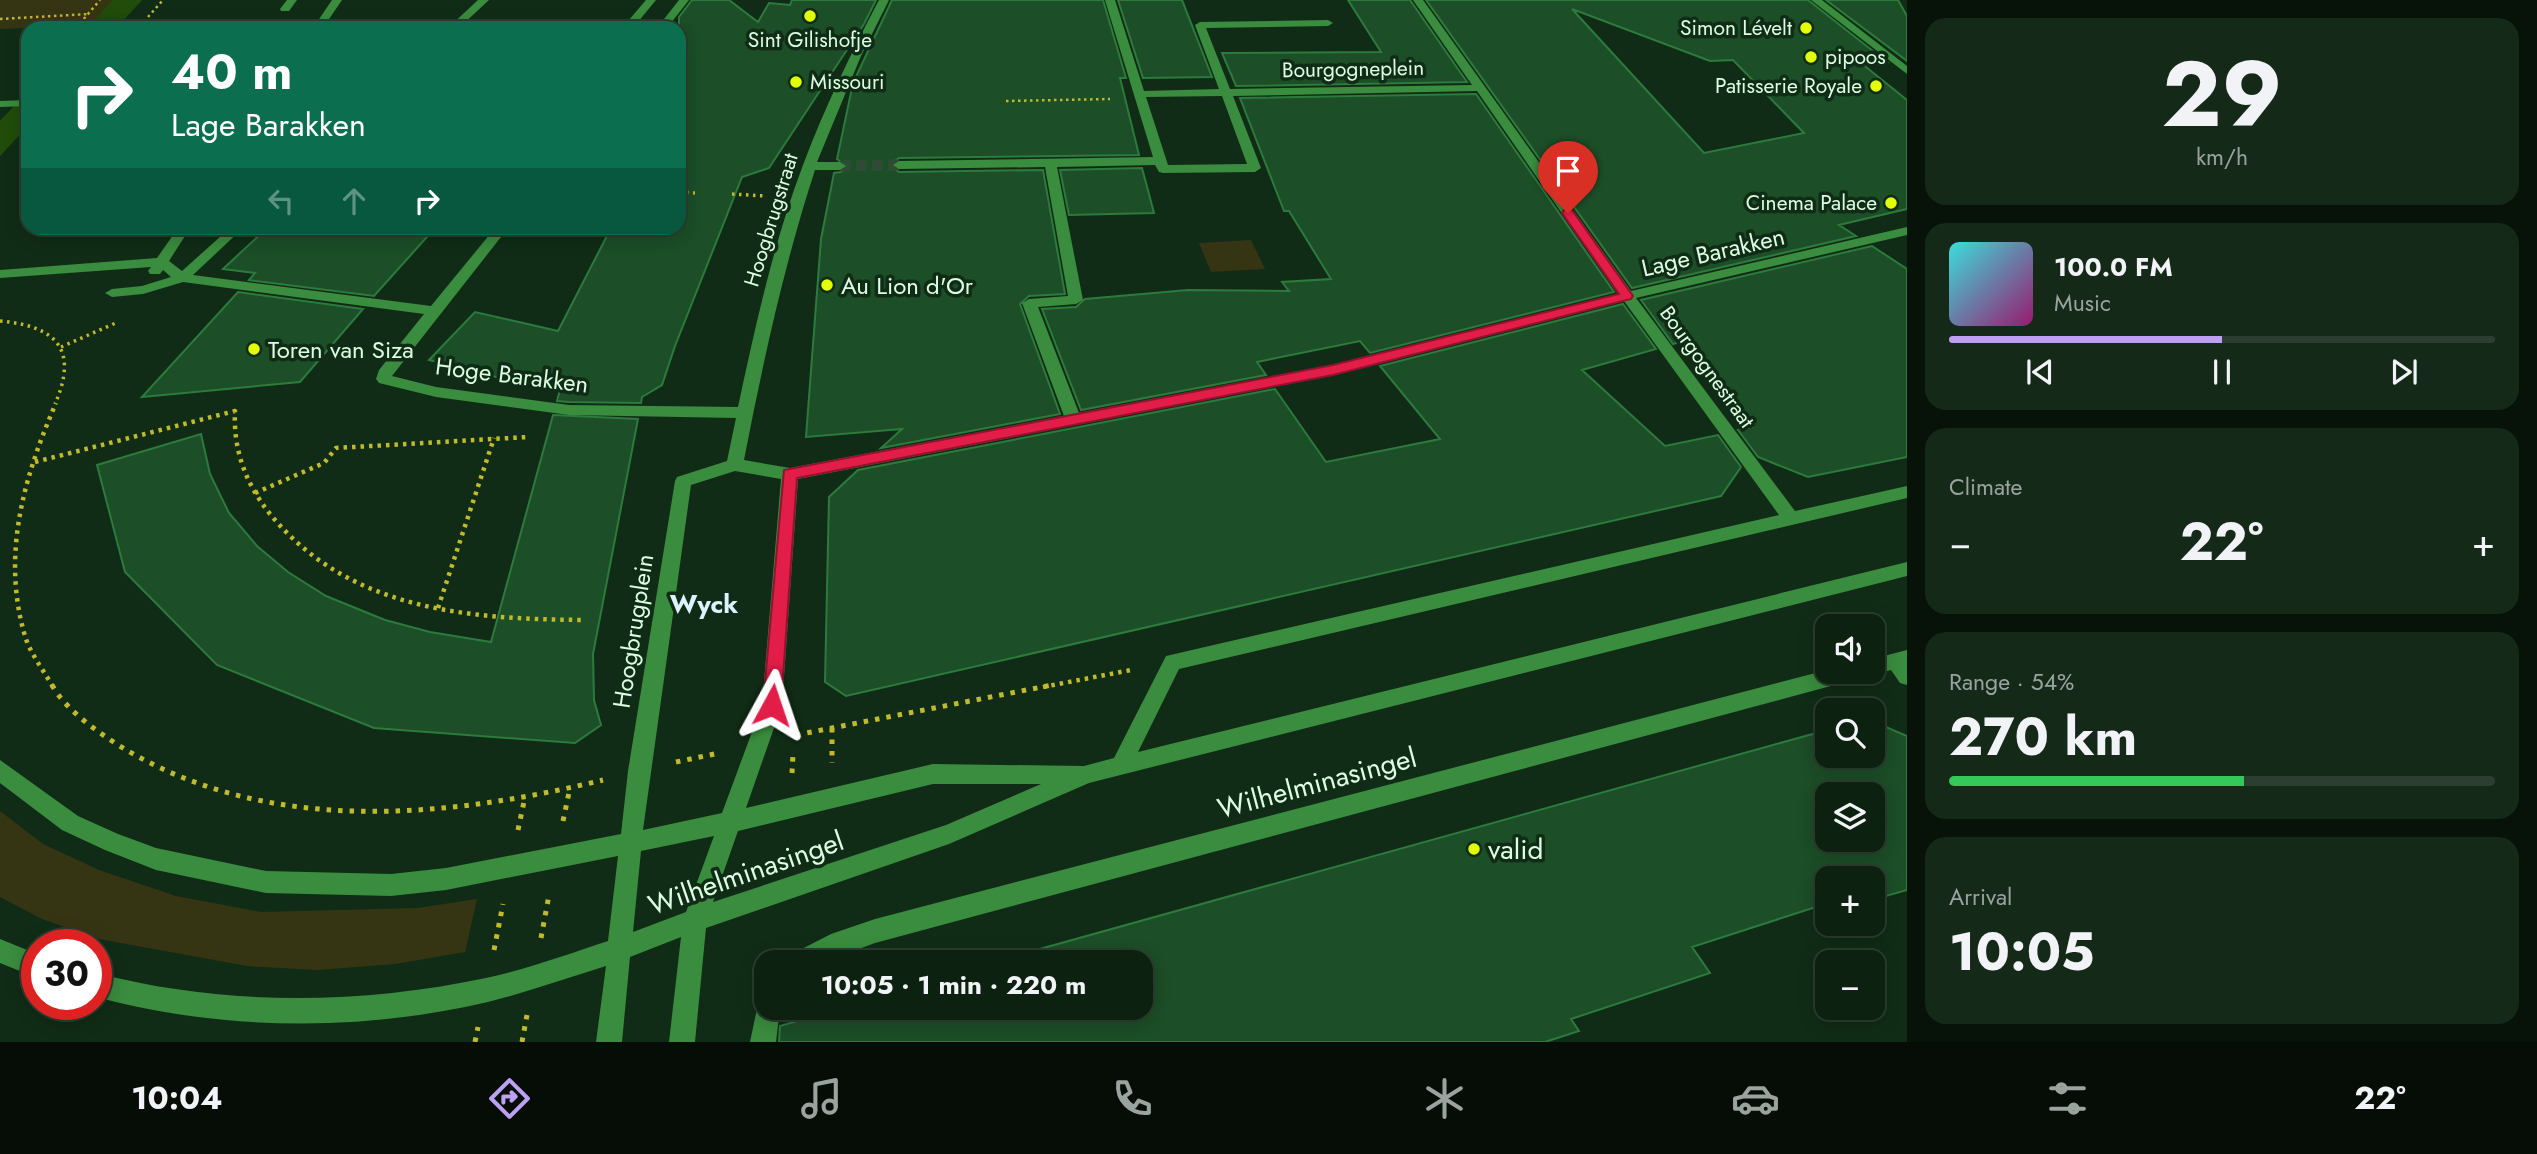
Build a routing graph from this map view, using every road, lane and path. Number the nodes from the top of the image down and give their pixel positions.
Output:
1 (100, 0) edge
2 (163, 0) edge
3 (337, 0) edge
4 (484, 0) edge
5 (651, 0) edge
6 (684, 0) edge
7 (884, 0) edge
8 (1418, 0) edge
9 (1815, 0) edge
10 (1110, 3) edge
11 (89, 14) junction
12 (148, 17) dead end
13 (0, 19) edge
14 (82, 21) edge
15 (323, 21) edge
16 (461, 21) edge
17 (633, 21) edge
18 (668, 21) edge
19 (1328, 23) dead end
20 (1907, 71) edge
21 (1480, 88) junction
22 (1226, 92) junction
23 (1140, 94) junction
24 (1112, 99) dead end
25 (1006, 101) dead end
26 (21, 103) edge
27 (0, 104) edge
28 (1161, 161) junction
29 (1050, 163) junction
30 (899, 165) tunnel mouth
31 (808, 166) junction
32 (840, 166) tunnel mouth
33 (686, 192) edge
34 (695, 192) dead end
35 (1907, 231) edge
36 (179, 235) edge
37 (229, 235) edge
38 (496, 235) edge
39 (161, 262) junction
40 (0, 274) edge
41 (182, 278) junction
42 (112, 293) dead end
43 (139, 295) junction
44 (1627, 296) junction
45 (434, 311) junction
46 (123, 320) dead end
47 (0, 321) edge
48 (61, 348) junction
49 (745, 413) junction
50 (1074, 420) junction
51 (517, 437) dead end
52 (494, 438) junction
53 (35, 462) junction
54 (735, 465) junction
55 (790, 474) junction
56 (1907, 492) edge
57 (255, 493) junction
58 (1792, 520) junction
59 (1907, 569) edge
60 (438, 608) junction
61 (585, 620) dead end
62 (1173, 662) junction
63 (1903, 665) edge
64 (1885, 666) edge
65 (1815, 682) edge
66 (793, 736) dead end
67 (759, 743) junction
68 (1121, 765) junction
69 (0, 770) edge
70 (639, 771) junction
71 (1087, 774) junction
72 (570, 788) junction
73 (525, 797) junction
74 (731, 822) junction
75 (630, 843) junction
76 (556, 858) junction
77 (511, 867) junction
78 (695, 920) junction
79 (620, 949) junction
80 (823, 950) edge
81 (0, 951) edge
82 (21, 960) edge
83 (534, 977) junction
84 (112, 989) edge
85 (486, 990) junction
86 (766, 1020) edge
87 (475, 1042) edge
88 (522, 1042) edge
89 (609, 1042) edge
90 (682, 1042) edge
91 (763, 1042) edge

1 - 11 path
2 - 12 path
3 - 15 street
4 - 16 street
5 - 17 street
6 - 18 street
7 - 31 street, Hoogbrugstraat
8 - 21 street, Bourgognestraat
9 - 20 street
10 - 23 street
11 - 13 path
11 - 14 path
19 - 22 street, Bourgogneplein
21 - 22 street, Bourgogneplein
21 - 44 street, Bourgognestraat
22 - 23 street, Bourgogneplein
22 - 28 street, Bourgogneplein
23 - 28 street
24 - 25 path
26 - 27 street
28 - 29 street, Bourgogneplein
29 - 30 street, Bourgogneplein
29 - 50 street
31 - 32 street
31 - 49 street, Hoogbrugstraat
33 - 34 path
35 - 44 street, Lage Barakken
36 - 39 street
37 - 41 street
38 - 45 street, Hoge Barakken
39 - 40 street
39 - 41 street
39 - 43 street
41 - 43 street
41 - 45 street
42 - 43 street
44 - 50 street, Lage Barakken
44 - 58 street, Bourgognestraat
45 - 49 street, Hoge Barakken
46 - 48 path
47 - 48 path
48 - 53 path
49 - 54 street, Hoogbrugstraat
50 - 55 street, Lage Barakken
51 - 52 path
52 - 57 path
52 - 60 path
53 - 57 path
53 - 73 path
54 - 55 street
54 - 70 street, Hoogbrugplein
55 - 67 street
56 - 58 street
57 - 60 path
58 - 62 street
59 - 68 street, Wilhelminasingel
60 - 61 path
62 - 66 path
62 - 68 street
63 - 64 street
65 - 80 street, Wilhelminasingel
67 - 70 path
67 - 74 street
68 - 71 street, Wilhelminasingel
69 - 77 street, Wilhelminasingel
70 - 72 path
70 - 75 street, Hoogbrugplein
71 - 74 street, Wilhelminasingel
71 - 78 street, Wilhelminasingel
72 - 73 path
72 - 76 path
73 - 77 path
74 - 75 street, Wilhelminasingel
74 - 78 street
75 - 76 street, Wilhelminasingel
75 - 79 street, Hoogbrugplein
76 - 77 street, Wilhelminasingel
76 - 83 path
77 - 85 path
78 - 79 street, Wilhelminasingel
78 - 90 street
79 - 83 street, Wilhelminasingel
79 - 89 street, Hoogbrugplein
81 - 82 street
83 - 85 street, Wilhelminasingel
83 - 88 path
84 - 85 street, Wilhelminasingel
85 - 87 path
86 - 91 street

